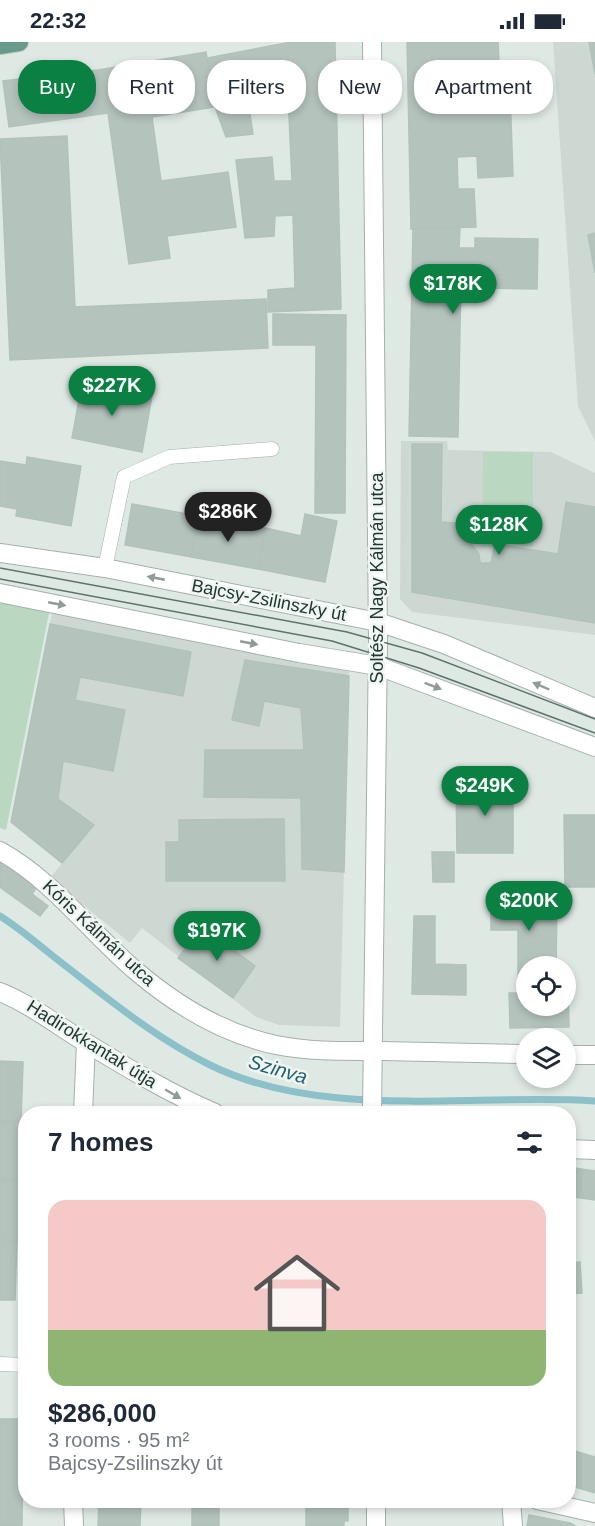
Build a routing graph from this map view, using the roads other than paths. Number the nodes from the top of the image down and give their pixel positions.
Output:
1 (19, 42) edge
2 (372, 42) edge
3 (0, 45) edge
4 (272, 449) dead end
5 (0, 553) edge
6 (105, 568) junction
7 (0, 593) edge
8 (378, 622) junction
9 (378, 666) junction
10 (595, 708) edge
11 (595, 747) edge
12 (0, 851) edge
13 (0, 992) edge
14 (86, 1043) junction
15 (372, 1051) junction
16 (516, 1054) edge
17 (576, 1055) edge
18 (595, 1055) edge
19 (83, 1106) edge
20 (199, 1106) edge
21 (372, 1106) edge
22 (576, 1149) edge
23 (595, 1150) edge
24 (0, 1364) edge
25 (18, 1365) edge
26 (73, 1508) edge
27 (376, 1508) edge
28 (512, 1508) edge
29 (570, 1508) edge
30 (595, 1514) edge
31 (74, 1526) edge
32 (376, 1526) edge
33 (513, 1526) edge

1 - 3 main road
2 - 8 street, Soltész Nagy Kálmán utca
4 - 6 lane
5 - 6 street, Bajcsy-Zsilinszky út
8 -> 6 street, Bajcsy-Zsilinszky út
7 -> 9 street
8 - 9 street, Soltész Nagy Kálmán utca
10 -> 8 street, Bajcsy-Zsilinszky út
9 -> 11 street
9 - 15 street, Soltész Nagy Kálmán utca
12 - 15 street, Kóris Kálmán utca
13 - 14 street, Hadirokkantak útja
14 - 19 street
14 -> 20 street, Hadirokkantak útja
15 - 16 street, Kóris Kálmán utca
15 - 21 street, Soltész Nagy Kálmán utca
17 - 18 street
22 - 23 street
24 - 25 lane
26 - 31 street
27 - 32 street
28 - 33 street
29 - 30 street

